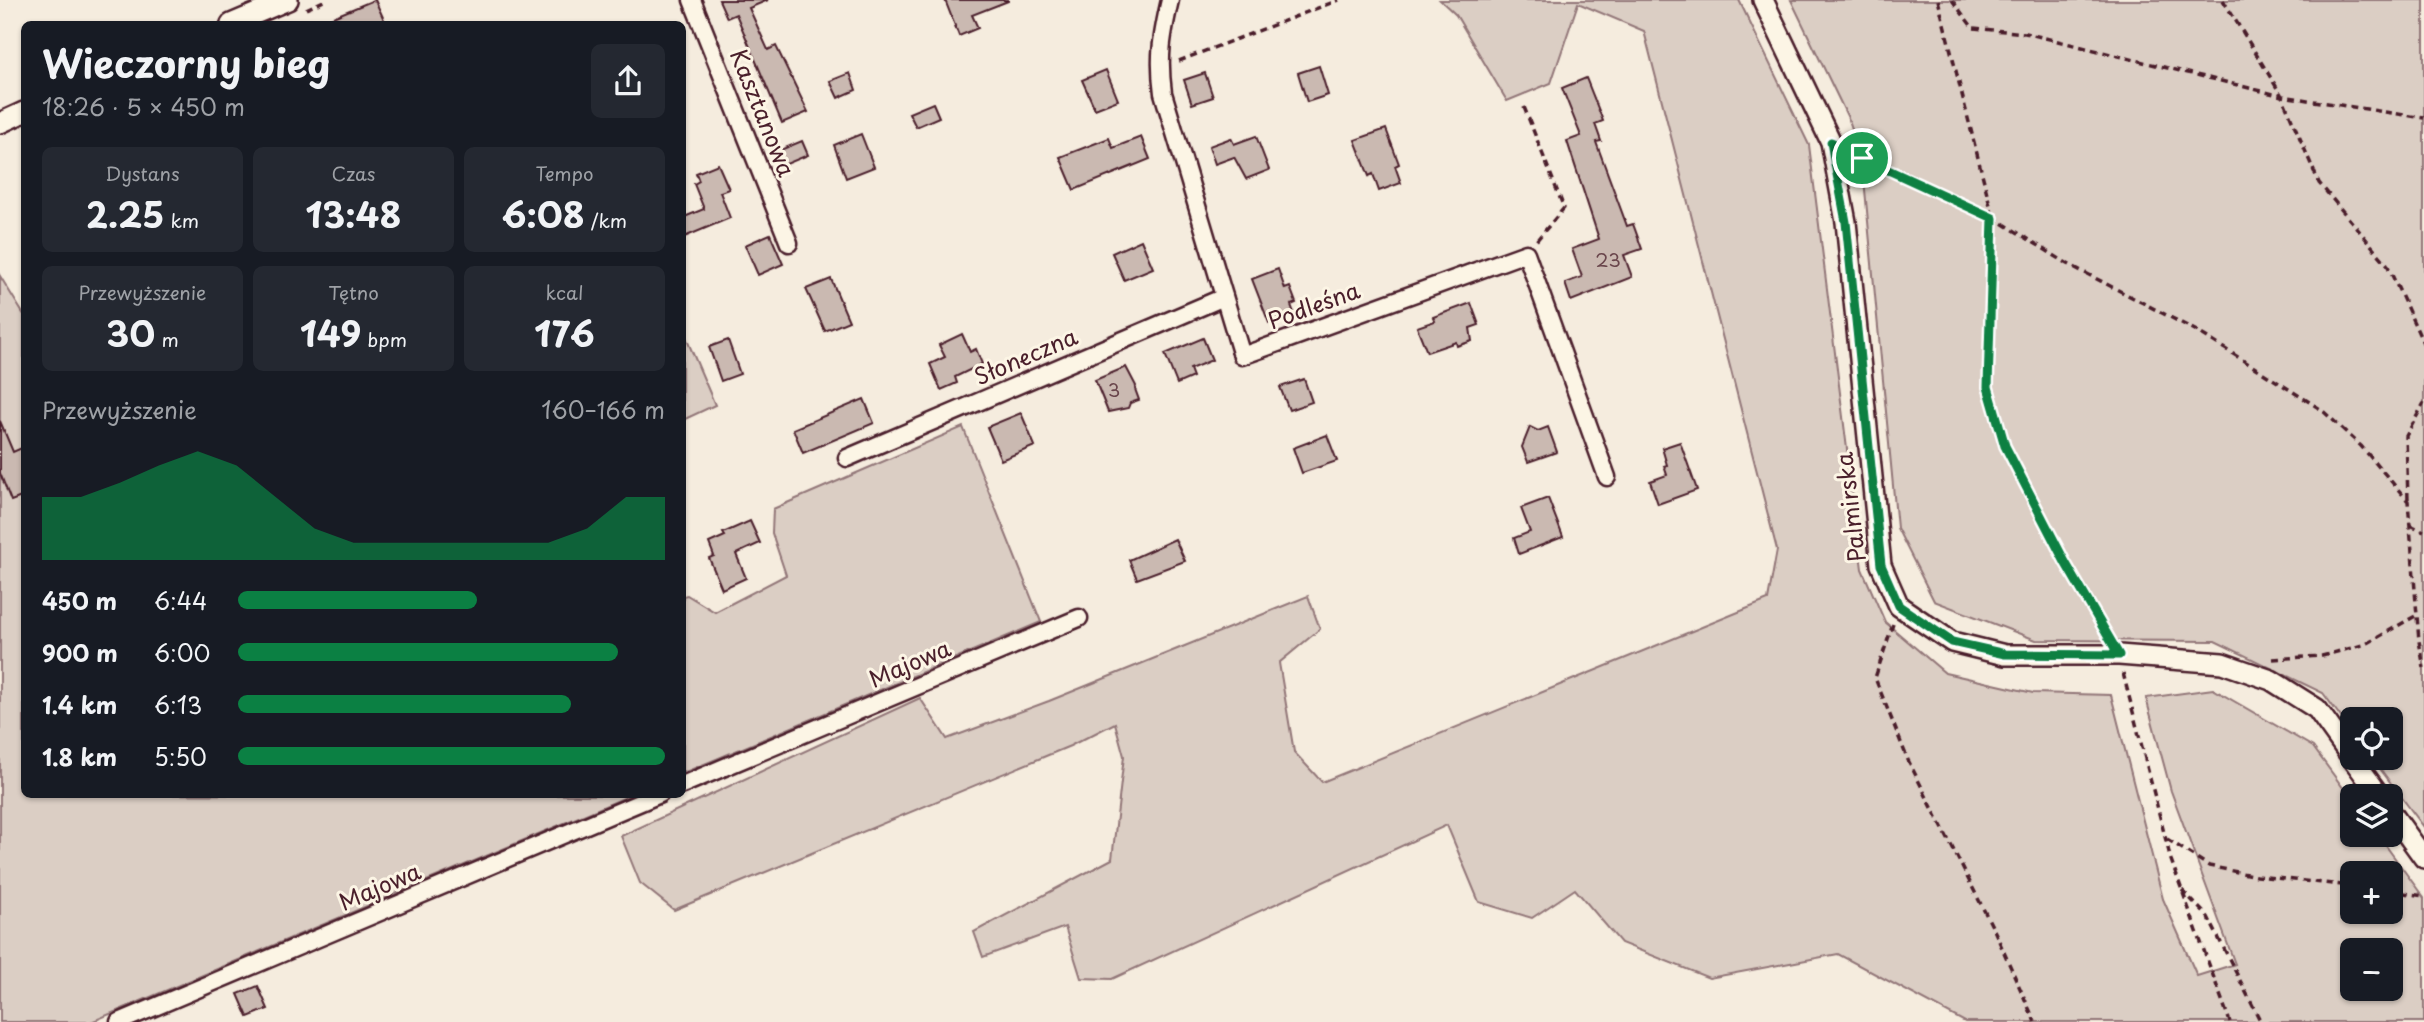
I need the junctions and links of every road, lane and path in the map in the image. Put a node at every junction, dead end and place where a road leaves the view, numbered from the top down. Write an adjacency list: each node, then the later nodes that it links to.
1 (288, 0): 9 (street)
2 (692, 0): 18 (street, Kasztanowa)
3 (1170, 0): 10 (street, Podleśna)
4 (1339, 0): 10 (path)
5 (1763, 0): 16 (street, Palmirska)
6 (1938, 0): 17 (path)
7 (1952, 0): 11 (path)
8 (2223, 0): 11 (path)
9 (238, 21)
10 (1159, 63): 20 (street, Podleśna)
11 (2283, 96): 14 (path); 21 (path)
12 (1524, 107): 19 (path)
13 (21, 113): 15 (street)
14 (2424, 118)
15 (0, 123)
16 (1831, 142): 17 (path); 28 (street, Palmirska)
17 (1993, 218): 25 (path); 31 (path)
18 (789, 243)
19 (1526, 253): 20 (street, Podleśna); 24 (street)
20 (1224, 298): 23 (street, Słoneczna)
21 (2424, 345)
22 (2424, 402): 25 (path)
23 (847, 458)
24 (1607, 477)
25 (2408, 501): 26 (path)
26 (2410, 525): 27 (path); 29 (path)
27 (2424, 531)
28 (1899, 606): 31 (street); 45 (path)
29 (2417, 615): 32 (path); 33 (path)
30 (1079, 618): 35 (street, Majowa)
31 (2119, 655): 34 (street); 38 (path)
32 (2272, 659)
33 (2424, 668)
34 (2340, 741)
35 (686, 783)
36 (651, 798): 44 (street, Majowa)
37 (2403, 829): 39 (street)
38 (2165, 838): 40 (path); 41 (path)
39 (2424, 858)
40 (2340, 885)
41 (2180, 888): 46 (path); 47 (path)
42 (2403, 893): 43 (path)
43 (2424, 896)
44 (119, 1022)
45 (2035, 1022)
46 (2230, 1022)
47 (2261, 1022)

